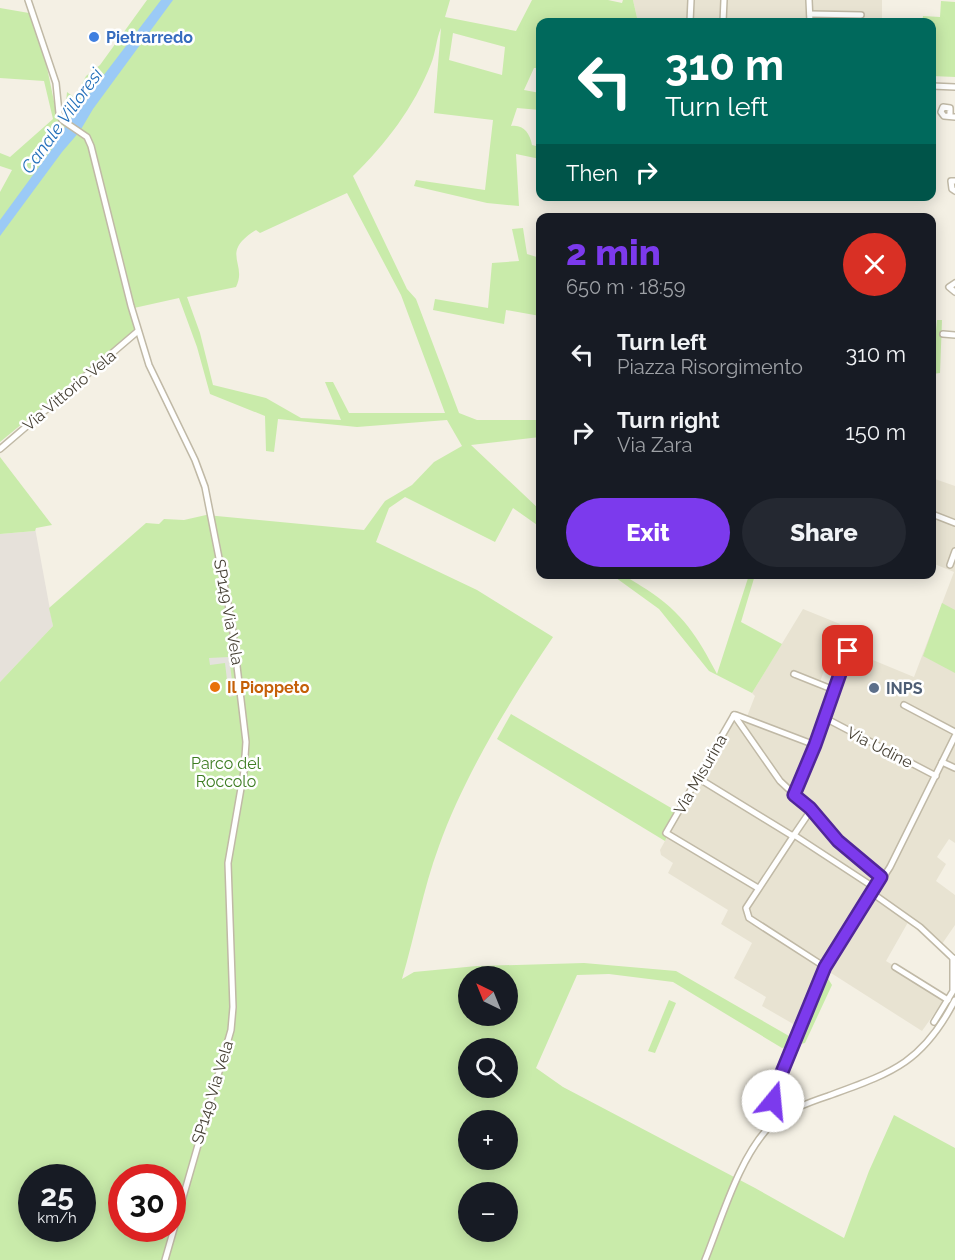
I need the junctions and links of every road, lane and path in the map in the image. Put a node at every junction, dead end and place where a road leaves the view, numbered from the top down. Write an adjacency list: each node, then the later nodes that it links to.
1 (28, 0): 16 (street, SP149 Via Vela)
2 (691, 0): 7 (street)
3 (724, 0): 8 (street)
4 (809, 0): 5 (street)
5 (810, 14): 6 (street); 9 (street)
6 (861, 15)
7 (690, 18)
8 (723, 18)
9 (810, 18)
10 (936, 86): 11 (street)
11 (955, 87)
12 (955, 181): 13 (street)
13 (955, 191)
14 (955, 283): 15 (street)
15 (955, 292)
16 (138, 331): 19 (street, Via Vittorio Vela); 50 (street, SP149 Via Vela)
17 (943, 334): 18 (street)
18 (955, 335)
19 (0, 449)
20 (936, 516): 21 (street)
21 (955, 523)
22 (955, 551): 23 (street)
23 (950, 565)
24 (854, 632): 26 (street)
25 (794, 674): 26 (street)
26 (834, 690): 29 (street)
27 (904, 705): 30 (street)
28 (734, 715): 31 (street); 35 (street, Via Misurina); 36 (street)
29 (825, 718): 31 (street); 34 (street, Via Udine)
30 (955, 734): 32 (street)
31 (815, 745): 36 (street)
32 (942, 762): 33 (street); 34 (street)
33 (955, 768)
34 (936, 776): 39 (street)
35 (698, 778): 38 (street); 40 (street, Via Misurina)
36 (794, 795): 37 (street)
37 (812, 810): 38 (street); 39 (street)
38 (794, 835): 40 (street); 41 (street)
39 (881, 877): 41 (street)
40 (758, 888): 43 (street)
41 (873, 890): 42 (street); 43 (street)
42 (954, 959): 45 (street)
43 (825, 967): 49 (street)
44 (895, 967): 45 (street)
45 (948, 1000): 48 (street)
46 (955, 1000): 47 (street)
47 (953, 1007): 49 (street)
48 (934, 1022)
49 (782, 1116): 51 (street)
50 (165, 1260)
51 (705, 1260)

